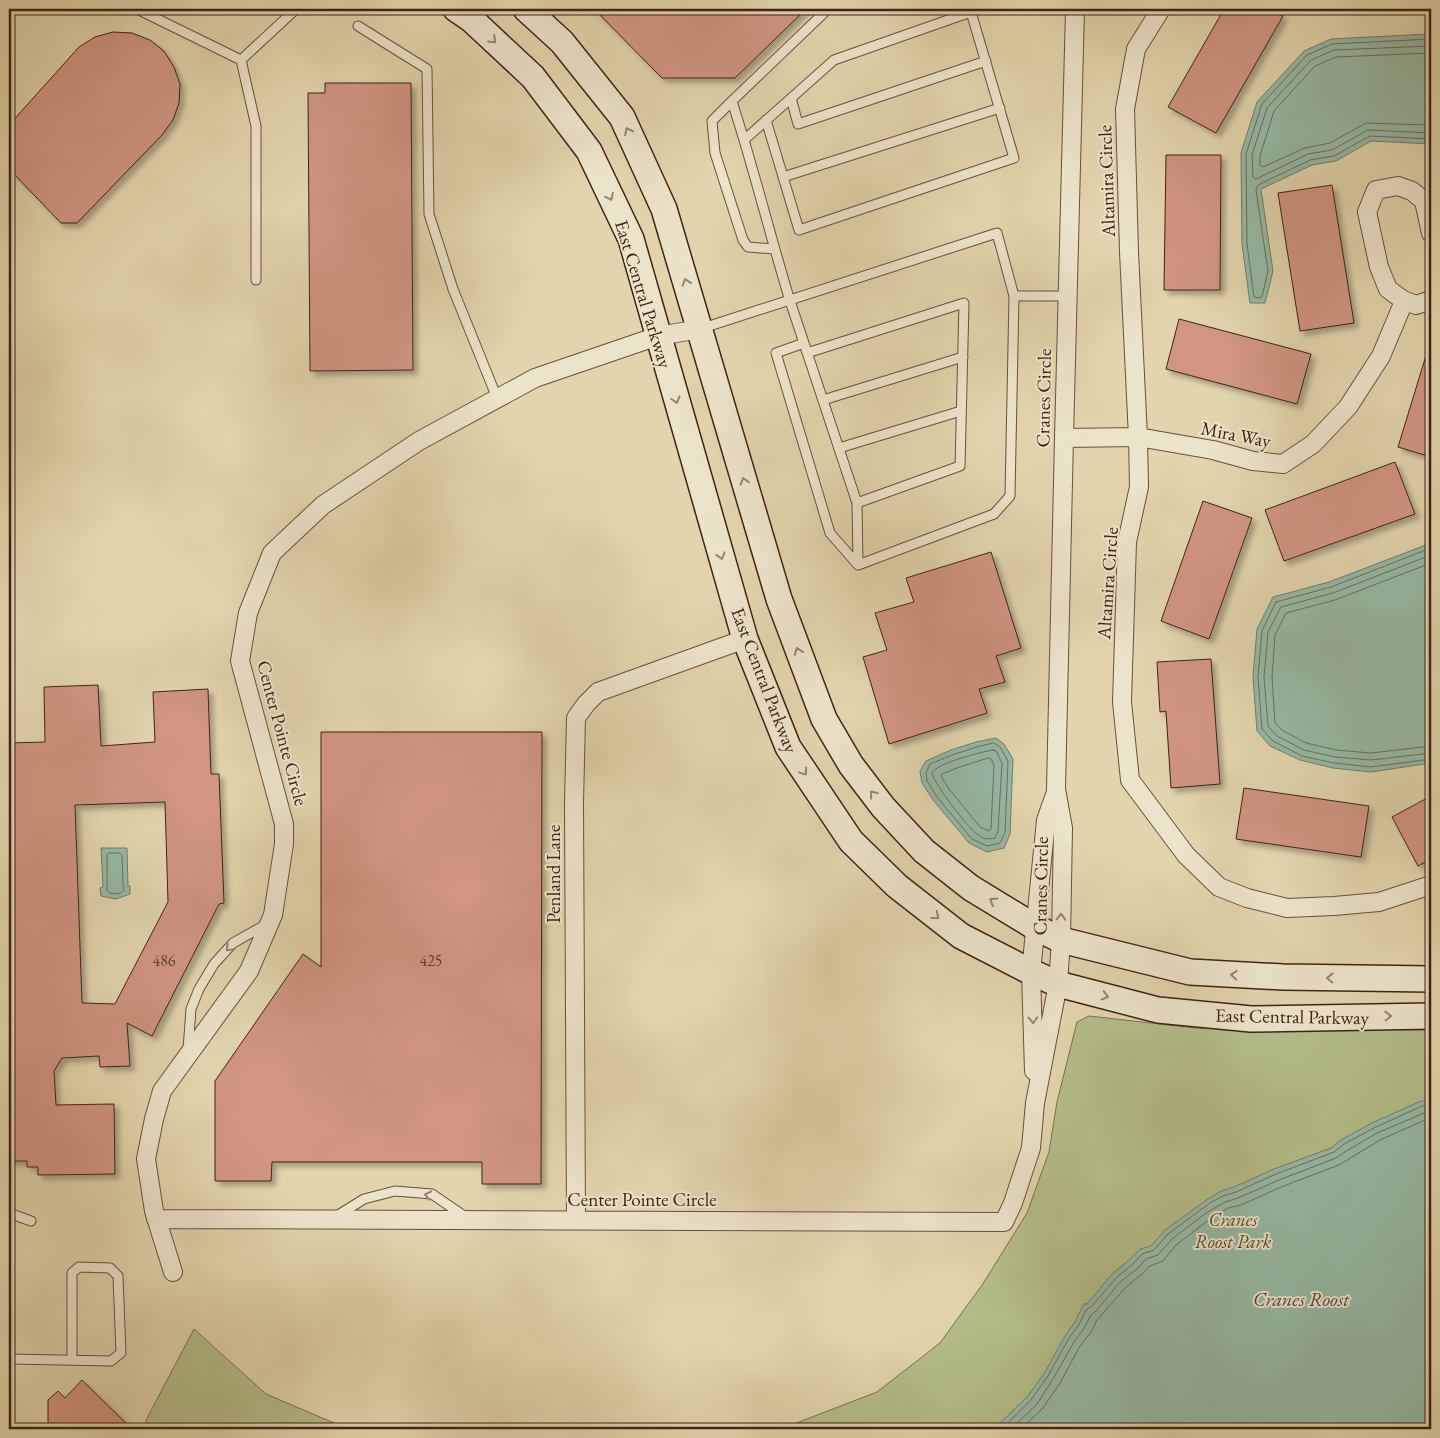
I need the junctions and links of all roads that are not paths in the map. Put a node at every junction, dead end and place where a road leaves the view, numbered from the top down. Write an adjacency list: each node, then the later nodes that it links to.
1 (137, 9): 9 (lane)
2 (296, 9): 9 (lane)
3 (456, 9): 26 (main road, East Central Parkway, one-way to 26)
4 (526, 9): 25 (main road, East Central Parkway, one-way to 4)
5 (829, 9): 12 (lane)
6 (1075, 9): 21 (street, Cranes Circle)
7 (1161, 9): 33 (street, Altamira Circle)
8 (358, 26): 30 (lane)
9 (241, 60): 19 (lane)
10 (986, 61): 11 (lane); 11 (lane); 13 (lane)
11 (791, 98): 14 (lane)
12 (732, 101): 15 (lane); 18 (lane)
13 (1000, 108): 16 (lane); 16 (lane)
14 (766, 120): 15 (lane); 16 (lane)
15 (744, 140): 18 (lane)
16 (783, 177)
17 (1431, 233): 23 (street)
18 (776, 249): 22 (lane)
19 (256, 280)
20 (1014, 296): 21 (lane); 22 (lane); 37 (lane)
21 (1067, 296): 34 (street, Cranes Circle)
22 (790, 300): 25 (lane); 27 (lane)
23 (1402, 300): 24 (street); 33 (street, Mira Way)
24 (1431, 300)
25 (700, 329): 26 (street, Center Pointe Circle); 42 (main road, East Central Parkway, one-way to 25)
26 (658, 336): 30 (street, Center Pointe Circle); 38 (main road, East Central Parkway, one-way to 38)
27 (804, 344): 28 (lane); 37 (lane)
28 (807, 353): 29 (lane); 31 (lane)
29 (963, 357): 31 (lane); 32 (lane)
30 (497, 398): 41 (street, Center Pointe Circle)
31 (823, 400): 35 (lane)
32 (962, 411): 35 (lane); 36 (lane)
33 (1138, 437): 34 (street, Mira Way); 40 (street, Altamira Circle)
34 (1064, 438): 39 (street, Cranes Circle)
35 (839, 448): 36 (lane)
36 (857, 503): 37 (lane)
37 (858, 565)
38 (745, 639): 44 (main road, East Central Parkway, one-way to 44); 54 (street, Penland Lane)
39 (1056, 789): 42 (street, Cranes Circle); 43 (street, Cranes Circle, one-way to 39)
40 (1431, 885)
41 (270, 922): 48 (street, Center Pointe Circle); 48 (lane, one-way to 48)
42 (1035, 927): 43 (main road, East Central Parkway); 44 (street, Cranes Circle)
43 (1061, 940): 45 (main road, East Central Parkway, one-way to 43); 46 (street, Cranes Circle)
44 (1031, 972): 46 (main road, East Central Parkway); 49 (street, Center Pointe Circle, one-way to 49)
45 (1431, 979)
46 (1058, 984): 47 (main road, East Central Parkway, one-way to 47); 49 (street, Center Pointe Circle)
47 (1431, 1016)
48 (187, 1056): 51 (street, Center Pointe Circle)
49 (1036, 1103): 54 (street, Center Pointe Circle)
50 (9, 1213): 55 (lane)
51 (156, 1219): 52 (street, Center Pointe Circle); 56 (street, Center Pointe Circle)
52 (331, 1219): 53 (street, Center Pointe Circle); 53 (lane, one-way to 52)
53 (469, 1220): 54 (street, Center Pointe Circle)
54 (576, 1220)
55 (31, 1221)
56 (173, 1272)
57 (9, 1360): 58 (lane)
58 (72, 1360): 58 (lane)

